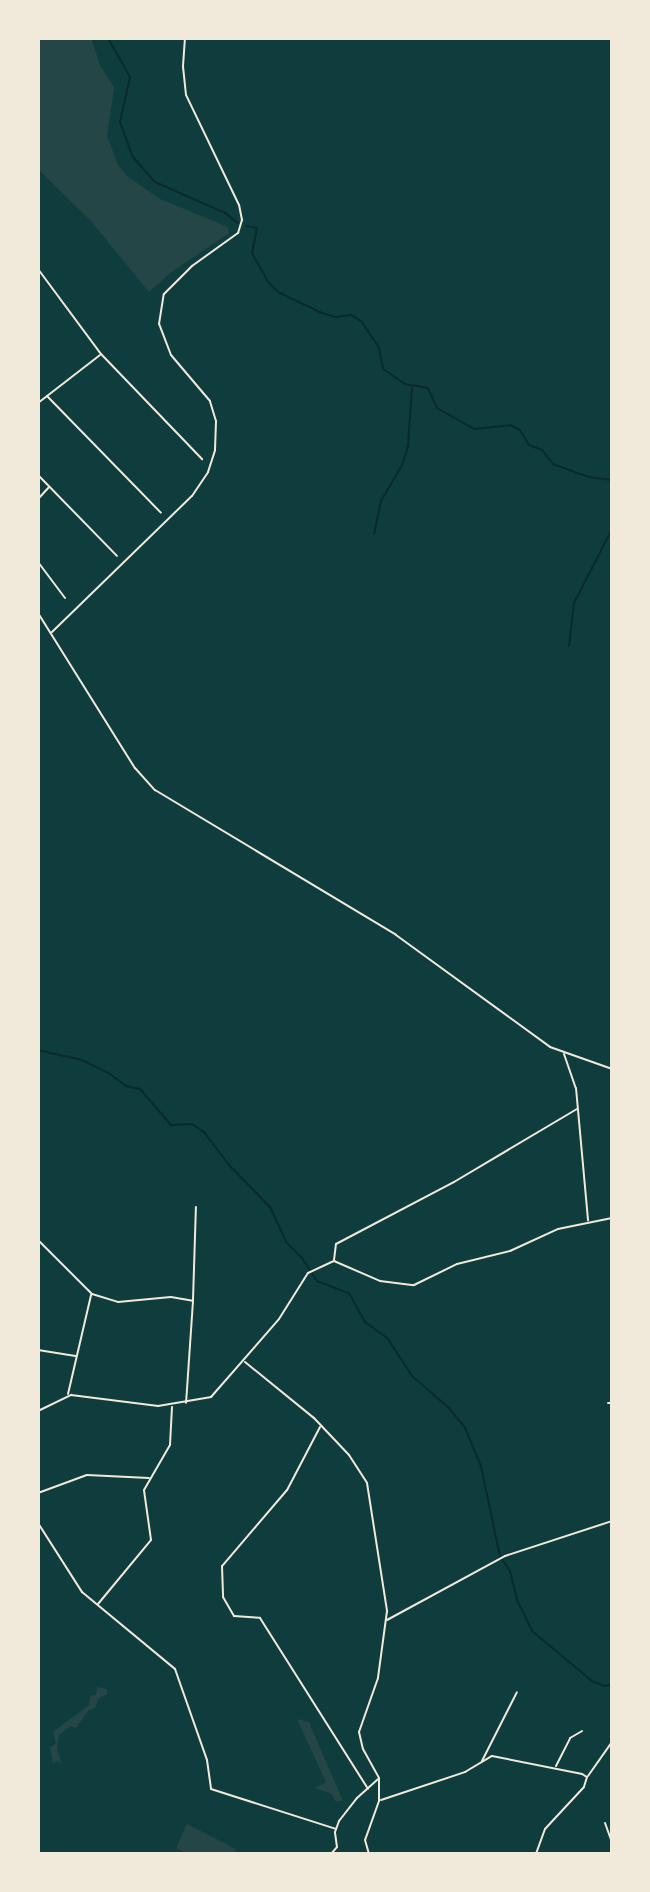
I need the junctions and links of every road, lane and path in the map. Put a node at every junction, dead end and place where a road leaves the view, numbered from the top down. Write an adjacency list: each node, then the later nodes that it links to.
1 (185, 38): 15 (street)
2 (38, 269): 3 (street)
3 (101, 354): 4 (street); 6 (street)
4 (47, 396): 5 (street); 10 (street)
5 (38, 403)
6 (202, 459)
7 (38, 475): 8 (street)
8 (50, 486): 9 (street); 11 (street)
9 (38, 499)
10 (161, 513)
11 (117, 556)
12 (38, 562): 13 (street)
13 (65, 598)
14 (38, 613): 15 (street)
15 (52, 633): 16 (street)
16 (564, 1052): 17 (street); 18 (street)
17 (612, 1069)
18 (577, 1109): 21 (street); 23 (street)
19 (196, 1207): 24 (street)
20 (612, 1218): 21 (street)
21 (588, 1221): 23 (street)
22 (38, 1240): 25 (street)
23 (334, 1261): 30 (street)
24 (194, 1292): 26 (street); 27 (street)
25 (92, 1294): 26 (street); 29 (street)
26 (184, 1297): 27 (street)
27 (193, 1301): 32 (street)
28 (38, 1350): 29 (street)
29 (76, 1356): 31 (street)
30 (244, 1361): 32 (street); 35 (street)
31 (68, 1396): 33 (street); 34 (street)
32 (186, 1404): 33 (street)
33 (172, 1406): 36 (street)
34 (38, 1411)
35 (321, 1425): 41 (street); 49 (street)
36 (149, 1478): 37 (street); 40 (street)
37 (38, 1493)
38 (612, 1521): 41 (street)
39 (38, 1523): 40 (street)
40 (98, 1604): 52 (street)
41 (387, 1620): 48 (street)
42 (517, 1692): 45 (street)
43 (582, 1731): 46 (street)
44 (612, 1742): 47 (street)
45 (482, 1763): 46 (street); 50 (street)
46 (555, 1767): 47 (street)
47 (587, 1777): 56 (street)
48 (379, 1778): 49 (street); 50 (street)
49 (368, 1789): 52 (street)
50 (379, 1801): 55 (street)
51 (605, 1823): 53 (street)
52 (336, 1829): 54 (street)
53 (612, 1842)
54 (331, 1854)
55 (369, 1854)
56 (536, 1854)

